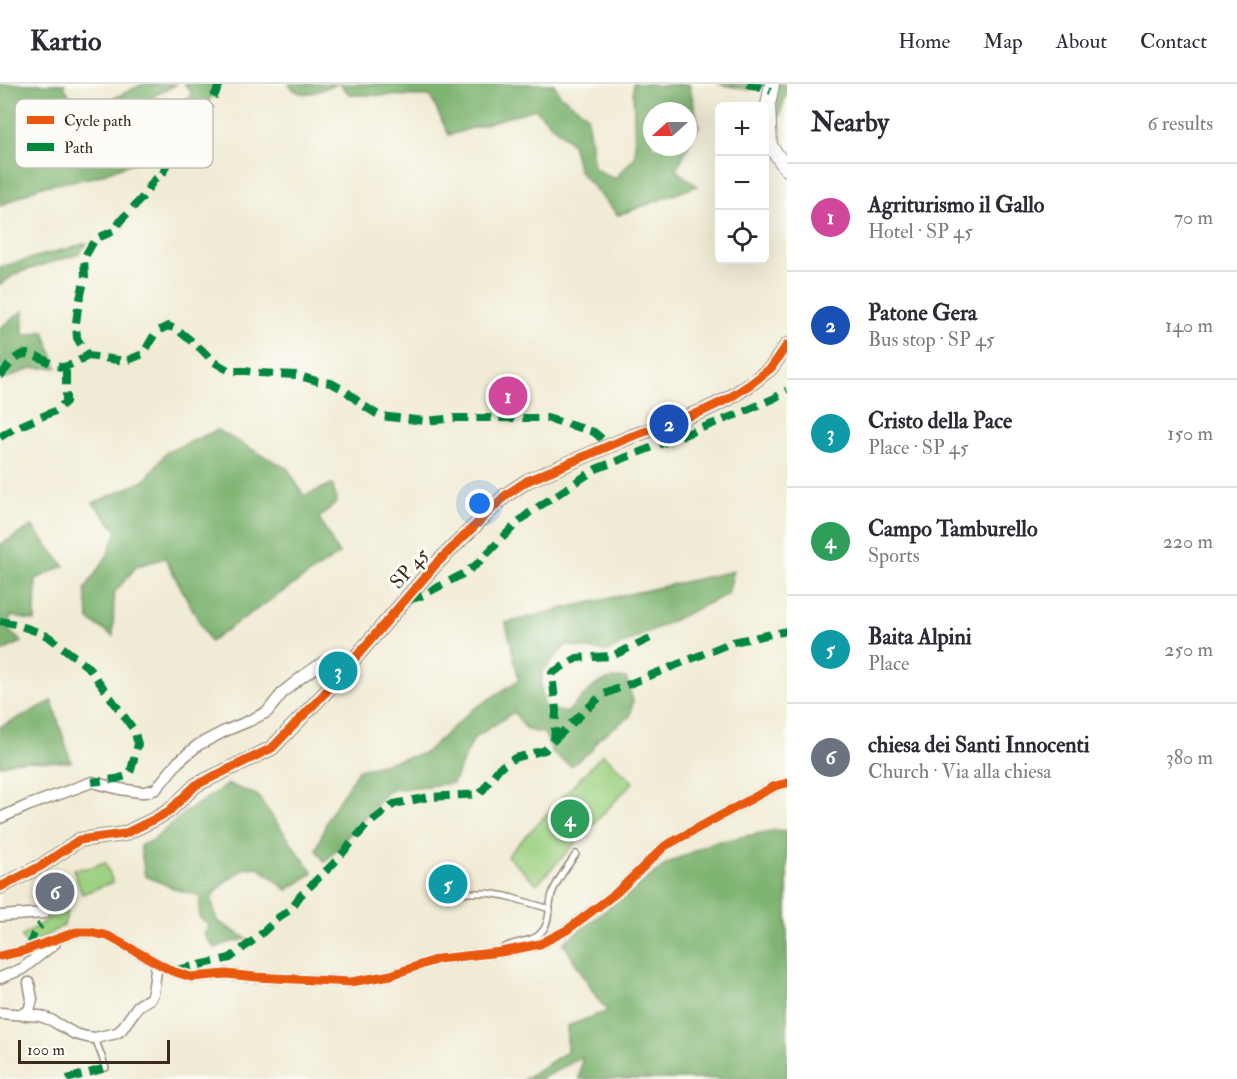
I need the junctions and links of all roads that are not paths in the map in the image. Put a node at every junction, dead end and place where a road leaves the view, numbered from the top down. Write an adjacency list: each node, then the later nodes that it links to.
1 (772, 84): 2 (street)
2 (787, 169)
3 (787, 345): 4 (street, SP 45)
4 (350, 663): 6 (street); 8 (street, SP 45)
5 (787, 783): 14 (street)
6 (0, 818)
7 (576, 854): 10 (lane)
8 (0, 887)
9 (462, 893): 10 (lane)
10 (550, 909): 14 (lane)
11 (44, 913): 12 (street)
12 (0, 916)
13 (64, 936): 15 (street); 16 (street); 17 (street)
14 (499, 952): 16 (street)
15 (0, 956)
16 (157, 963): 21 (street)
17 (0, 978)
18 (29, 983): 20 (street)
19 (0, 1013): 20 (street)
20 (22, 1014): 21 (street)
21 (95, 1038): 22 (lane)
22 (106, 1068)

